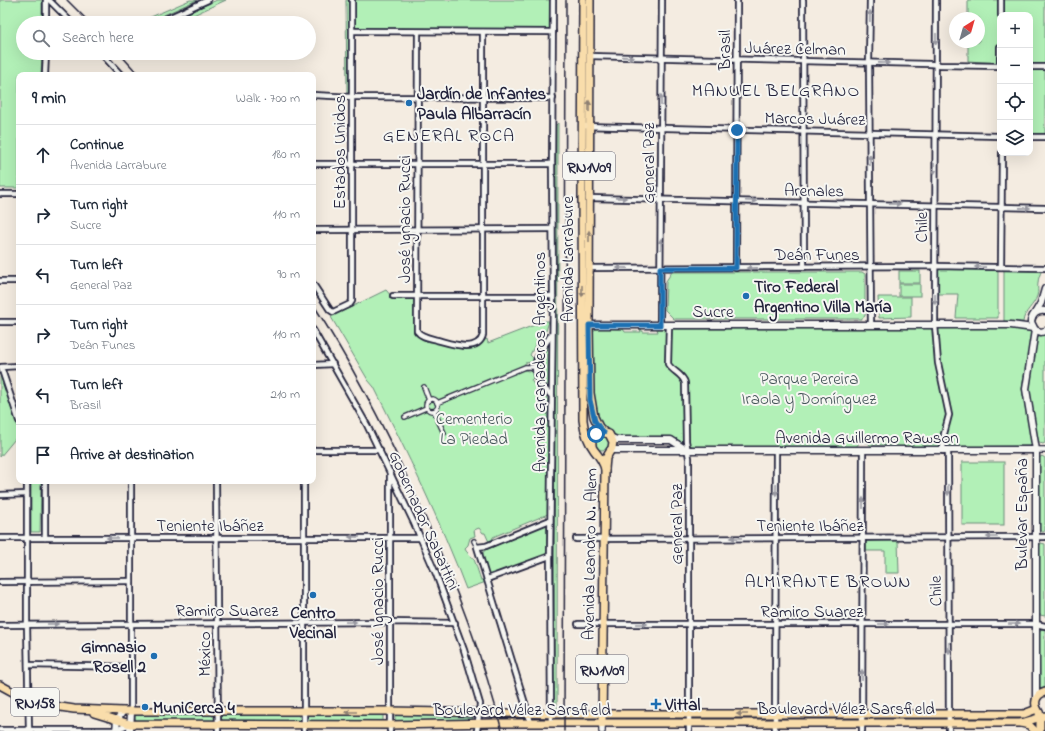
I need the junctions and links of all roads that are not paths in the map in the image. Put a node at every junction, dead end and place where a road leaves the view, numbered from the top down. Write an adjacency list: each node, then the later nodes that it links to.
1 (47, 0): 14 (street); 15 (street)
2 (208, 0): 16 (street)
3 (352, 0): 17 (street, Estados Unidos)
4 (554, 0): 20 (street, Avenida Granaderos Argentinos)
5 (583, 0): 39 (main road, Avenida Larrabure / RN1V09)
6 (590, 0): 21 (main road, Avenida Larrabure / RN1V09)
7 (662, 0): 22 (street, General Paz)
8 (737, 0): 23 (street, Brasil)
9 (803, 0): 26 (street)
10 (870, 0): 27 (street, one-way to 10)
11 (936, 0): 28 (street, Chile, one-way to 28)
12 (1001, 0): 13 (street)
13 (1000, 12)
14 (46, 16)
15 (64, 16)
16 (173, 16)
17 (353, 31): 18 (street); 35 (street, Estados Unidos)
18 (418, 32): 19 (street); 36 (street, José Ignacio Rucci)
19 (483, 32): 20 (street); 37 (street)
20 (553, 32): 38 (street, Avenida Granaderos Argentinos)
21 (589, 56): 22 (street, Juárez Celman, one-way to 22); 39 (main road, Avenida Larrabure / RN1V09, one-way to 21)
22 (662, 57): 23 (street, Juárez Celman); 40 (street, General Paz, one-way to 22)
23 (737, 59): 26 (street, Juárez Celman); 41 (street, Brasil)
24 (46, 60): 32 (street)
25 (107, 60): 33 (street)
26 (803, 61): 27 (street, Juárez Celman); 42 (street)
27 (869, 62): 28 (street, Juárez Celman, one-way to 28); 43 (street)
28 (936, 65): 29 (street, Juárez Celman); 44 (street, Chile)
29 (997, 66)
30 (1033, 67): 31 (street)
31 (1045, 67)
32 (45, 72)
33 (118, 72)
34 (316, 95): 35 (street)
35 (352, 97): 36 (street); 49 (street, Estados Unidos)
36 (417, 97): 37 (street); 50 (street, José Ignacio Rucci)
37 (483, 97): 38 (street); 51 (street)
38 (553, 98): 53 (street, Avenida Granaderos Argentinos)
39 (586, 126): 40 (street, Marcos Juárez); 56 (main road, Avenida Larrabure / RN1V09)
40 (661, 128): 41 (street, Marcos Juárez); 57 (street, General Paz)
41 (737, 130): 42 (street, Marcos Juárez); 58 (street, Brasil)
42 (803, 131): 43 (street, Marcos Juárez); 59 (street)
43 (870, 132): 44 (street, Marcos Juárez); 60 (street, one-way to 43)
44 (935, 134): 45 (street, Marcos Juárez); 61 (street, Chile, one-way to 61)
45 (997, 136)
46 (1033, 137): 47 (street)
47 (1045, 137)
48 (1002, 156): 62 (street)
49 (352, 163): 50 (street); 52 (street); 66 (street, Estados Unidos)
50 (417, 163): 51 (street); 67 (street, José Ignacio Rucci)
51 (484, 163): 53 (street); 68 (street)
52 (316, 164)
53 (552, 164): 64 (street, Avenida Granaderos Argentinos)
54 (0, 194): 55 (street)
55 (16, 194)
56 (585, 198): 57 (street, Arenales, one-way to 57); 73 (main road, Avenida Larrabure / RN1V09, one-way to 56); 90 (main road, Avenida Larrabure / RN1V09, one-way to 90)
57 (661, 199): 58 (street, Arenales); 74 (street, General Paz, one-way to 57)
58 (737, 201): 59 (street, Arenales, one-way to 59); 75 (street, Brasil)
59 (804, 203): 60 (street, Arenales); 70 (street)
60 (870, 204): 61 (street, Arenales, one-way to 61); 71 (street)
61 (934, 205): 62 (street, Arenales); 69 (street, Chile)
62 (1002, 207): 63 (street, Arenales, one-way to 63); 72 (street)
63 (1045, 208)
64 (552, 229): 68 (street); 84 (street, Avenida Granaderos Argentinos)
65 (316, 230): 66 (street)
66 (352, 230): 67 (street); 79 (street, Estados Unidos)
67 (417, 230): 68 (street); 83 (street, José Ignacio Rucci)
68 (483, 230): 81 (street)
69 (935, 266): 71 (street, Deán Funes); 72 (street, Deán Funes, one-way to 69); 95 (street, Chile, one-way to 95)
70 (804, 267): 71 (street, Deán Funes); 75 (street, Deán Funes, one-way to 75)
71 (870, 267): 93 (street)
72 (1001, 267): 76 (street, Deán Funes)
73 (589, 268): 74 (street, Deán Funes, one-way to 73); 90 (main road, Avenida Larrabure / RN1V09)
74 (660, 268): 75 (street, Deán Funes); 91 (street, General Paz)
75 (736, 268)
76 (1045, 268)
77 (16, 280): 78 (street)
78 (0, 281)
79 (316, 289)
80 (1045, 289): 86 (main road)
81 (483, 295): 83 (street); 83 (street, José Ignacio Rucci); 84 (street)
82 (393, 296): 83 (street)
83 (418, 296)
84 (553, 296): 98 (street, Avenida Granaderos Argentinos)
85 (1045, 311): 86 (main road)
86 (1035, 313): 87 (main road)
87 (1031, 319): 94 (main road, Sucre); 96 (main road)
88 (0, 322): 89 (street)
89 (16, 322)
90 (586, 325): 91 (main road, Sucre); 113 (main road, Avenida Larrabure / RN1V09); 116 (main road, Avenida Larrabure / RN1V09)
91 (660, 325): 92 (main road, Sucre)
92 (669, 325): 93 (main road, Sucre); 122 (street, General Paz)
93 (871, 325): 95 (main road, Sucre)
94 (1011, 325): 95 (main road, Sucre); 96 (main road, Sucre)
95 (935, 326): 125 (street, Chile)
96 (1034, 329): 97 (main road, Sucre); 120 (main road, Bulevar España)
97 (1045, 332)
98 (552, 333): 104 (street); 106 (street, Avenida Granaderos Argentinos)
99 (316, 335): 100 (street, Gobernador Sabattini)
100 (333, 364): 101 (street); 118 (street, Gobernador Sabattini)
101 (316, 365)
102 (16, 366): 103 (street)
103 (1, 367): 110 (street)
104 (536, 367): 106 (street); 108 (street)
105 (424, 387): 107 (street)
106 (552, 396): 136 (street, Avenida Granaderos Argentinos)
107 (429, 400): 108 (street); 109 (street)
108 (438, 403): 111 (street)
109 (426, 408): 111 (street); 112 (street)
110 (16, 411)
111 (434, 411): 114 (street)
112 (405, 417)
113 (604, 432): 115 (main road, RN1V09); 116 (main road)
114 (444, 433)
115 (612, 438): 119 (main road, RN1V09); 122 (main road)
116 (592, 445): 126 (main road, RN1V09)
117 (316, 450): 118 (street)
118 (380, 450): 128 (street, Gobernador Sabattini)
119 (610, 450): 122 (main road, Avenida Guillermo Rawson); 126 (main road); 127 (main road, Avenida Leandro N. Alem / RN1V09)
120 (1036, 450): 121 (street, Avenida Guillermo Rawson); 125 (main road, Avenida Guillermo Rawson); 148 (main road, Bulevar España)
121 (1045, 450)
122 (688, 451): 123 (main road, Avenida Guillermo Rawson); 145 (street, General Paz)
123 (776, 451): 124 (main road, Avenida Guillermo Rawson); 146 (street, one-way to 146)
124 (863, 451): 125 (main road, Avenida Guillermo Rawson); 147 (street, one-way to 124)
125 (946, 451): 138 (street, Chile, one-way to 138)
126 (596, 452): 127 (main road, RN1V09)
127 (605, 469): 152 (main road, Avenida Leandro N. Alem / RN1V09)
128 (390, 471): 143 (street, José Ignacio Rucci); 144 (street, Gobernador Sabattini)
129 (27, 484): 134 (street)
130 (45, 484): 140 (street)
131 (131, 484): 141 (street)
132 (216, 484): 142 (street, México)
133 (304, 484): 137 (street)
134 (27, 494): 135 (street); 150 (street)
135 (0, 495)
136 (550, 520): 154 (street); 155 (street, Avenida Granaderos Argentinos)
137 (304, 537): 142 (street, Teniente Ibáñez); 143 (street, Teniente Ibáñez, one-way to 137); 162 (street)
138 (948, 537): 147 (street, Teniente Ibáñez); 148 (street, Teniente Ibáñez, one-way to 138); 170 (street, Chile)
139 (0, 538): 150 (street, Teniente Ibáñez)
140 (45, 538): 141 (street, Teniente Ibáñez, one-way to 140); 150 (street, Teniente Ibáñez)
141 (131, 538): 142 (street, Teniente Ibáñez); 157 (street)
142 (216, 538): 161 (street, México)
143 (390, 538): 144 (street, Teniente Ibáñez); 160 (street, José Ignacio Rucci)
144 (421, 538): 163 (street, Gobernador Sabattini)
145 (689, 538): 146 (street, Teniente Ibáñez, one-way to 145); 152 (street, Teniente Ibáñez); 168 (street, General Paz)
146 (776, 538): 147 (street, Teniente Ibáñez); 169 (street)
147 (863, 538): 164 (street)
148 (1036, 538): 149 (street, Teniente Ibáñez); 171 (main road, Bulevar España)
149 (1045, 538)
150 (27, 539): 159 (street)
151 (576, 539): 152 (street, Teniente Ibáñez)
152 (604, 539): 167 (main road, Avenida Leandro N. Alem / RN1V09)
153 (474, 541): 154 (street)
154 (477, 547): 156 (street)
155 (550, 556): 156 (street); 190 (street, Avenida Granaderos Argentinos)
156 (487, 579): 189 (street)
157 (131, 581): 159 (street); 165 (street)
158 (0, 582): 159 (street)
159 (27, 582): 173 (street)
160 (389, 622): 162 (street, Ramiro Suarez, one-way to 160); 163 (street, Ramiro Suarez); 183 (street, José Ignacio Rucci)
161 (217, 623): 162 (street, Ramiro Suarez); 165 (street, Ramiro Suarez); 186 (street, México)
162 (304, 623): 187 (street)
163 (455, 623): 188 (street, Gobernador Sabattini)
164 (862, 623): 169 (street, Ramiro Suarez); 170 (street, Ramiro Suarez, one-way to 170); 194 (street, one-way to 164)
165 (131, 624): 173 (street, Ramiro Suarez, one-way to 165); 176 (street)
166 (578, 624): 167 (street, Ramiro Suarez)
167 (603, 624): 168 (street, Ramiro Suarez, one-way to 168); 191 (main road, Avenida Leandro N. Alem / RN1V09)
168 (689, 624): 169 (street, Ramiro Suarez); 192 (street, General Paz)
169 (776, 624): 193 (street)
170 (949, 624): 171 (street, Ramiro Suarez, one-way to 171); 195 (street, Chile, one-way to 195)
171 (1036, 624): 174 (street, Ramiro Suarez); 179 (main road, Bulevar España)
172 (0, 625): 173 (street, Ramiro Suarez)
173 (27, 625): 175 (street)
174 (1045, 626)
175 (28, 665): 176 (street); 180 (street)
176 (130, 667): 185 (street)
177 (0, 685): 180 (main road, RN158)
178 (1045, 692): 179 (main road)
179 (1036, 699): 182 (main road)
180 (29, 700): 181 (main road, RN158); 212 (street)
181 (74, 709): 184 (main road, RN158); 197 (main road, RN158)
182 (1037, 710): 195 (main road, Boulevard Vélez Sarsfield / RN158); 196 (main road)
183 (390, 711): 187 (main road, Boulevard Vélez Sarsfield / RN158, one-way to 187); 188 (main road, Boulevard Vélez Sarsfield / RN158); 209 (street, José Ignacio Rucci)
184 (123, 712): 185 (main road, Boulevard Vélez Sarsfield / RN158); 197 (main road)
185 (131, 712): 186 (main road, Boulevard Vélez Sarsfield / RN158); 206 (main road)
186 (218, 712): 187 (main road, Boulevard Vélez Sarsfield / RN158); 207 (street, México)
187 (304, 712): 208 (street)
188 (480, 712): 189 (main road, Boulevard Vélez Sarsfield / RN158); 202 (street, Gobernador Sabattini)
189 (529, 714): 190 (main road, Boulevard Vélez Sarsfield / RN158); 198 (street)
190 (551, 714): 191 (main road, Boulevard Vélez Sarsfield / RN158); 201 (street, Avenida Granaderos Argentinos)
191 (602, 714): 192 (main road, Boulevard Vélez Sarsfield / RN158); 210 (main road, Avenida Leandro N. Alem / RN1V09)
192 (690, 714): 193 (main road, Boulevard Vélez Sarsfield / RN158, one-way to 192); 203 (street, General Paz)
193 (776, 714): 194 (main road, Boulevard Vélez Sarsfield / RN158); 204 (street)
194 (862, 714): 195 (main road, Boulevard Vélez Sarsfield / RN158); 205 (street)
195 (949, 714): 199 (street, Chile)
196 (1043, 716): 200 (main road, Boulevard Vélez Sarsfield / RN158); 216 (main road)
197 (117, 720): 206 (main road, RN158); 213 (main road)
198 (532, 723): 201 (main road, Boulevard Vélez Sarsfield / RN158); 202 (main road, Boulevard Vélez Sarsfield / RN158)
199 (949, 723): 200 (main road, Boulevard Vélez Sarsfield / RN158); 205 (main road, Boulevard Vélez Sarsfield / RN158); 214 (street, Chile)
200 (1021, 723): 215 (main road)
201 (551, 724): 210 (main road, Boulevard Vélez Sarsfield / RN158)
202 (477, 727): 209 (main road, Boulevard Vélez Sarsfield / RN158)
203 (690, 727): 204 (main road, Boulevard Vélez Sarsfield / RN158); 210 (main road, Boulevard Vélez Sarsfield / RN158)
204 (775, 727): 205 (main road, Boulevard Vélez Sarsfield / RN158)
205 (862, 727)
206 (130, 728): 207 (main road, Boulevard Vélez Sarsfield / RN158); 213 (street, Boulevard Vélez Sarsfield)
207 (218, 728): 208 (main road, Boulevard Vélez Sarsfield / RN158)
208 (304, 728): 209 (main road, Boulevard Vélez Sarsfield / RN158)
209 (390, 728)
210 (602, 728)
211 (0, 730): 212 (street, Boulevard Vélez Sarsfield)
212 (30, 730): 213 (street, Boulevard Vélez Sarsfield)
213 (116, 730)
214 (949, 731)
215 (1035, 731)
216 (1040, 731)

